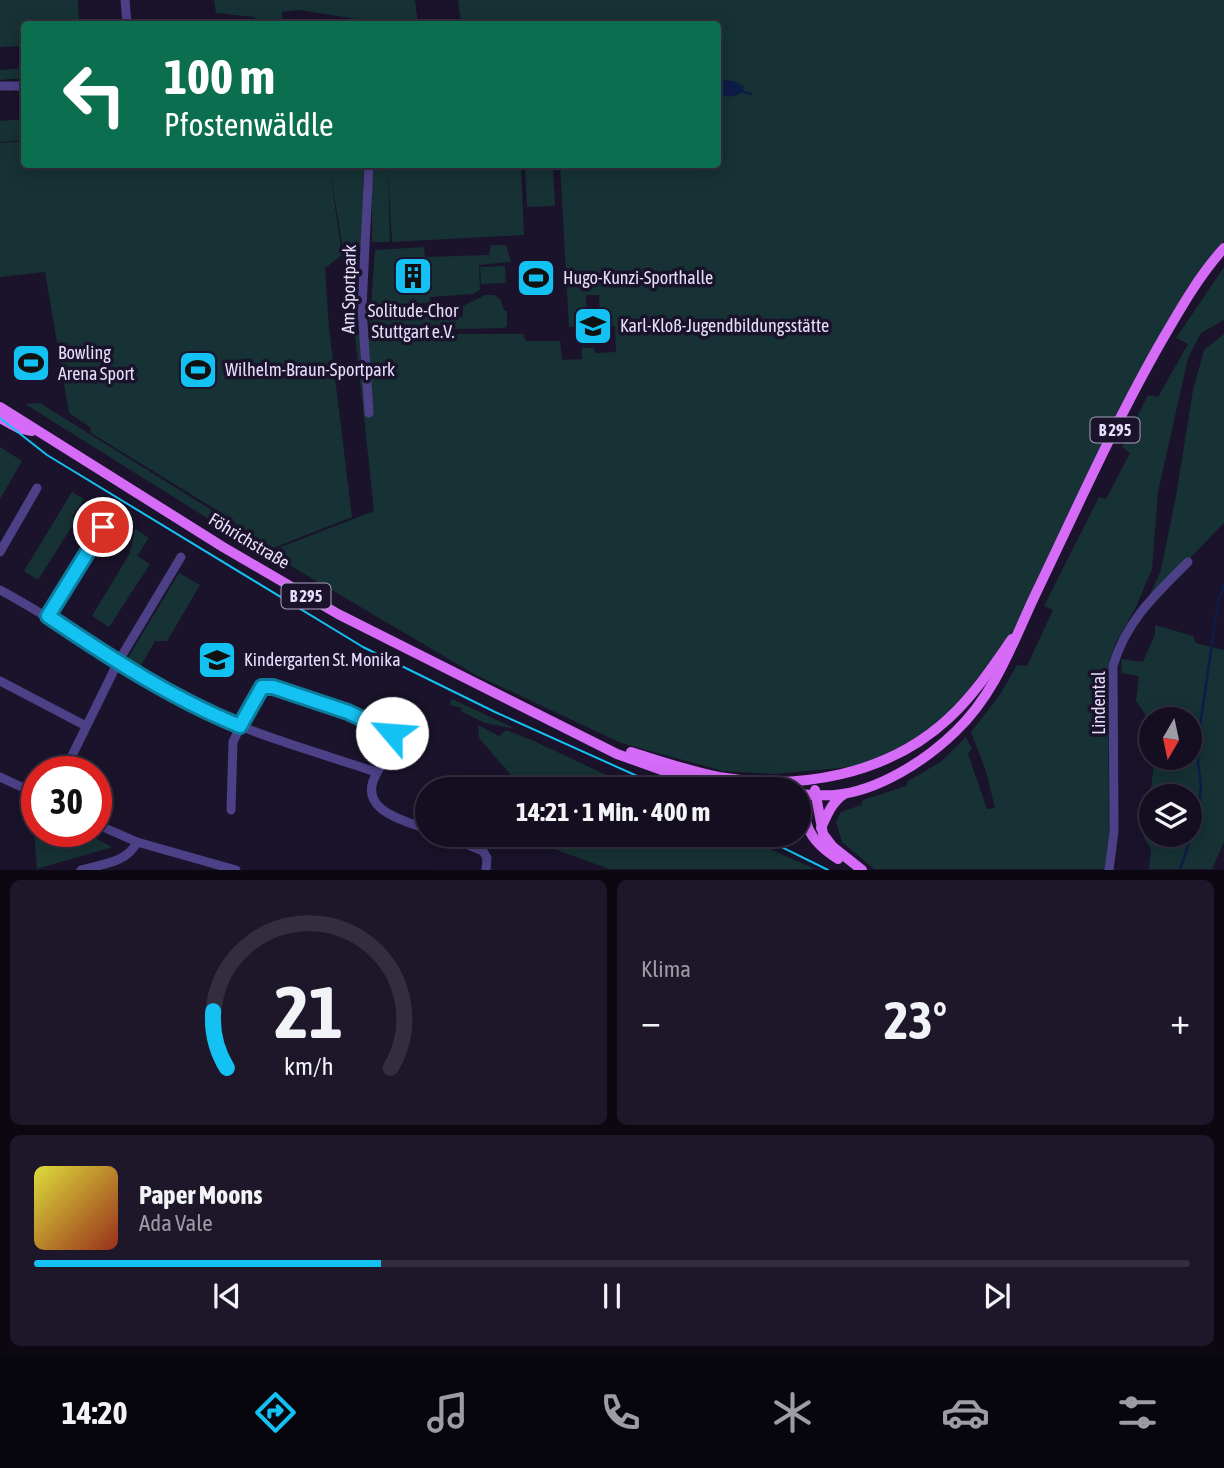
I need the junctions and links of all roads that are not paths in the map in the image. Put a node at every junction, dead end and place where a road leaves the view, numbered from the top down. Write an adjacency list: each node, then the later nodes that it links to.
1 (125, 0): 2 (street)
2 (127, 21)
3 (0, 86): 4 (street)
4 (21, 86)
5 (369, 168): 9 (street, Am Sportpark)
6 (1224, 248): 20 (main road, B 295)
7 (0, 398): 11 (main road)
8 (0, 407): 11 (main road, Föhrichstraße / B 295)
9 (369, 413)
10 (0, 418): 12 (main road)
11 (24, 422): 12 (main road, Föhrichstraße / B 295)
12 (42, 433): 25 (main road, Föhrichstraße / B 295)
13 (37, 488): 15 (street)
14 (103, 527): 19 (street)
15 (0, 552)
16 (181, 557): 21 (street)
17 (1188, 562): 51 (street, Lindental)
18 (0, 590): 19 (street)
19 (48, 616): 21 (street)
20 (1023, 622): 28 (main road, B 295); 35 (main road, B 295)
21 (118, 662): 23 (street); 24 (street)
22 (0, 681): 23 (street)
23 (86, 726): 26 (street)
24 (240, 726): 27 (street); 27 (street); 39 (street)
25 (585, 737): 30 (main road, B 295); 31 (main road, B 295)
26 (72, 756)
27 (376, 772): 40 (street)
28 (830, 776): 32 (main road, B 295); 37 (main road)
29 (0, 777): 33 (street)
30 (680, 777)
31 (724, 777)
32 (811, 778)
33 (21, 787)
34 (811, 788): 37 (main road)
35 (845, 793): 37 (main road, B 295); 41 (main road)
36 (811, 794): 37 (main road, B 295)
37 (815, 794): 38 (main road); 41 (main road)
38 (811, 802)
39 (231, 810)
40 (415, 825)
41 (821, 828): 50 (main road)
42 (811, 830): 49 (main road)
43 (112, 831): 44 (street)
44 (137, 842): 46 (street); 47 (street)
45 (473, 847): 48 (street)
46 (81, 870)
47 (236, 870)
48 (486, 870)
49 (853, 870)
50 (862, 870)
51 (1109, 870)

